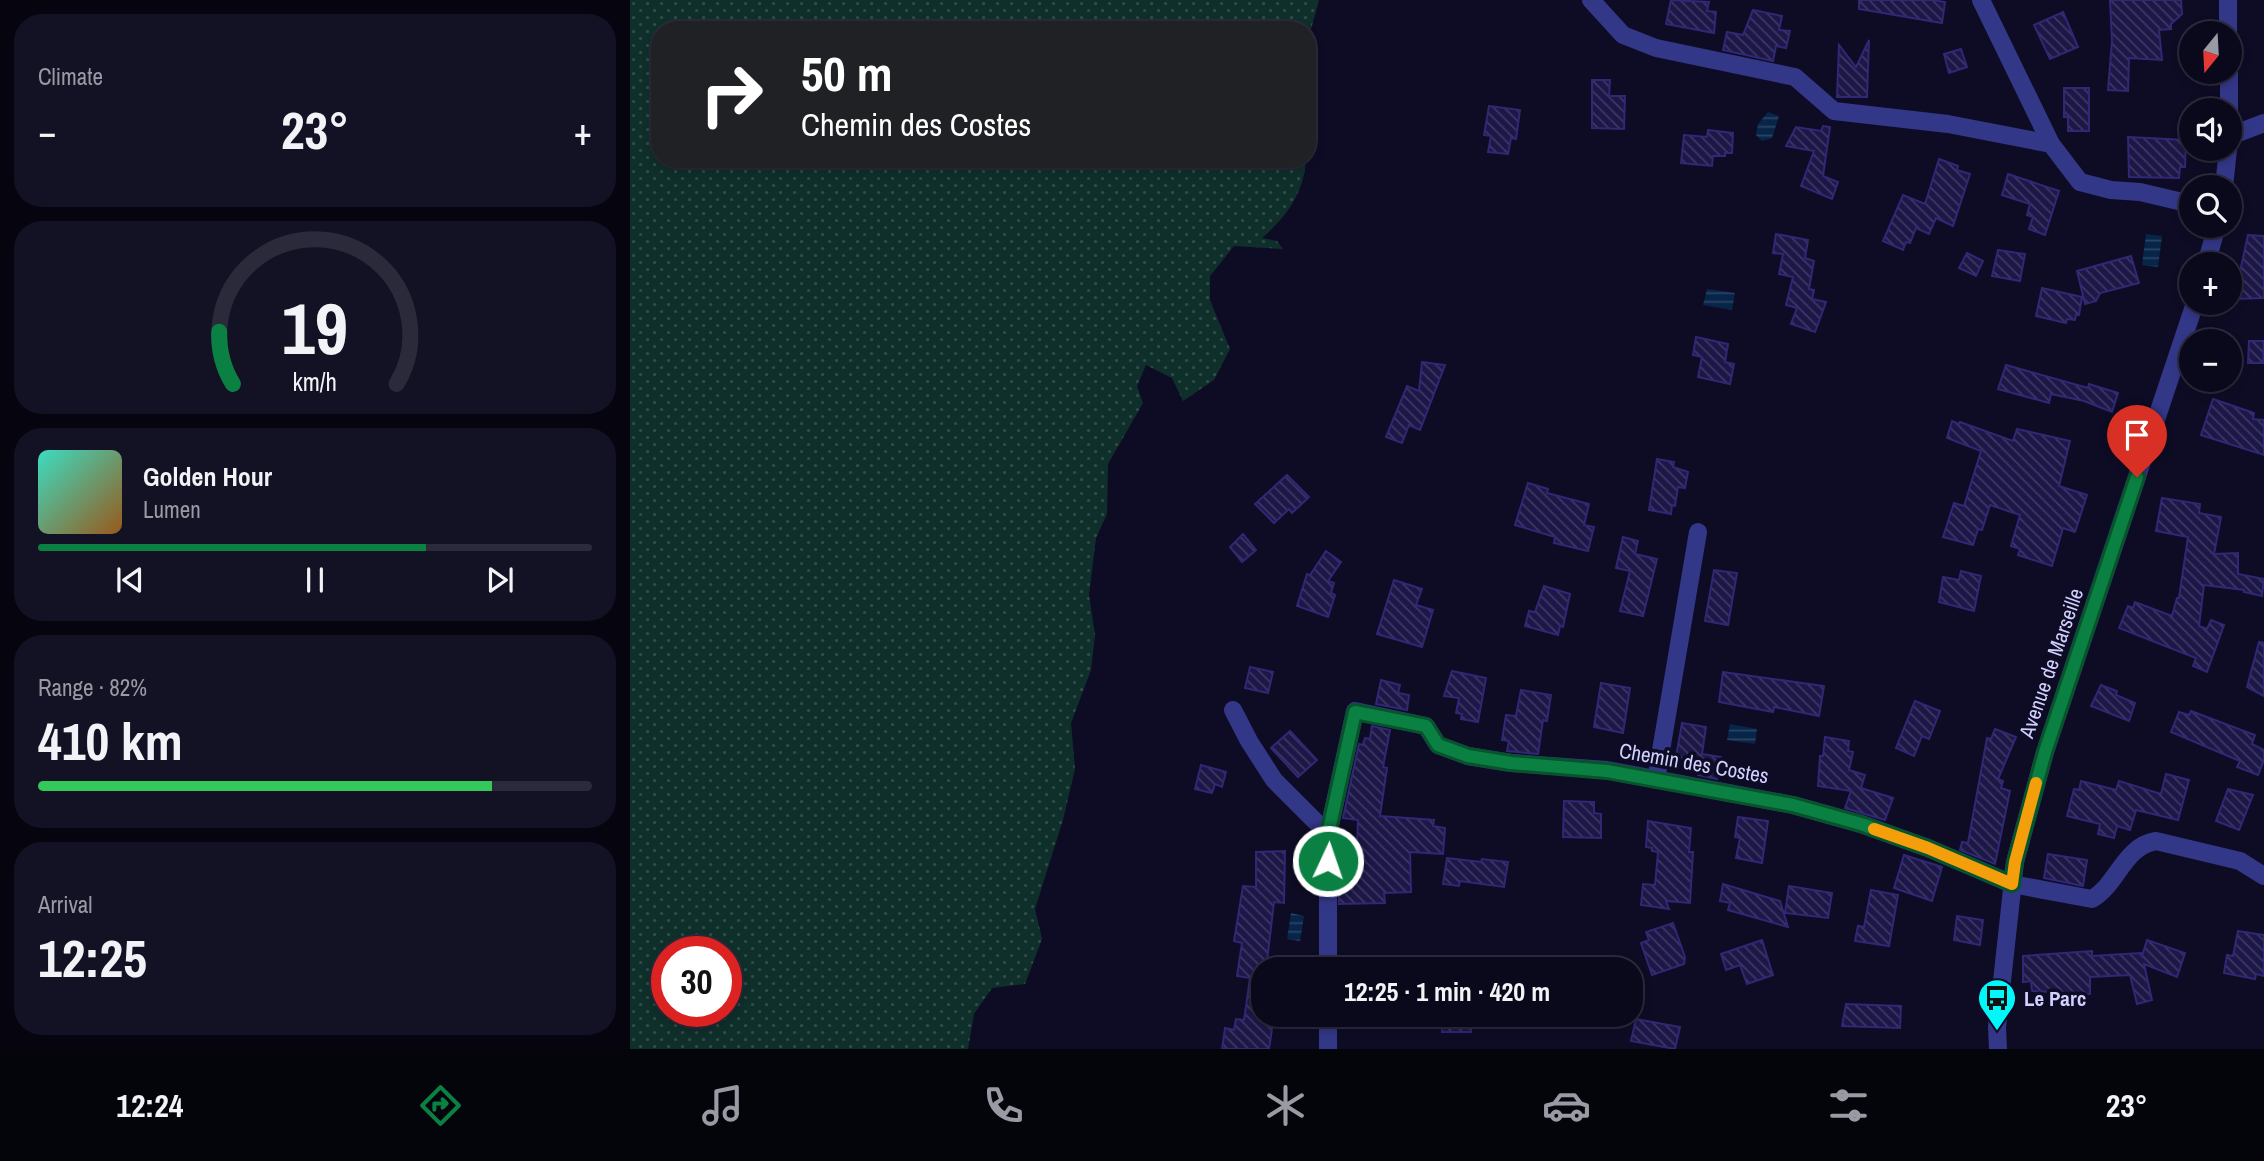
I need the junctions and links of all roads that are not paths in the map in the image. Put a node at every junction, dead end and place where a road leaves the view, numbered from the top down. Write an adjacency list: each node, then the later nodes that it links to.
1 (1591, 0): 7 (street)
2 (1981, 0): 7 (street)
3 (2228, 0): 4 (street)
4 (2228, 21)
5 (2264, 123): 6 (street)
6 (2242, 132)
7 (2052, 144): 8 (street)
8 (2179, 201)
9 (2190, 315): 15 (street, Avenue de Marseille)
10 (1698, 533): 12 (street)
11 (1233, 710): 13 (street)
12 (1656, 780): 13 (street, Chemin des Costes); 15 (street, Chemin des Costes)
13 (1328, 834): 16 (street)
14 (2264, 876): 15 (street, Chemin des Costes)
15 (2012, 884): 19 (street, Avenue de Marseille)
16 (1328, 957)
17 (1328, 1027): 18 (street)
18 (1328, 1049)
19 (1997, 1049)

